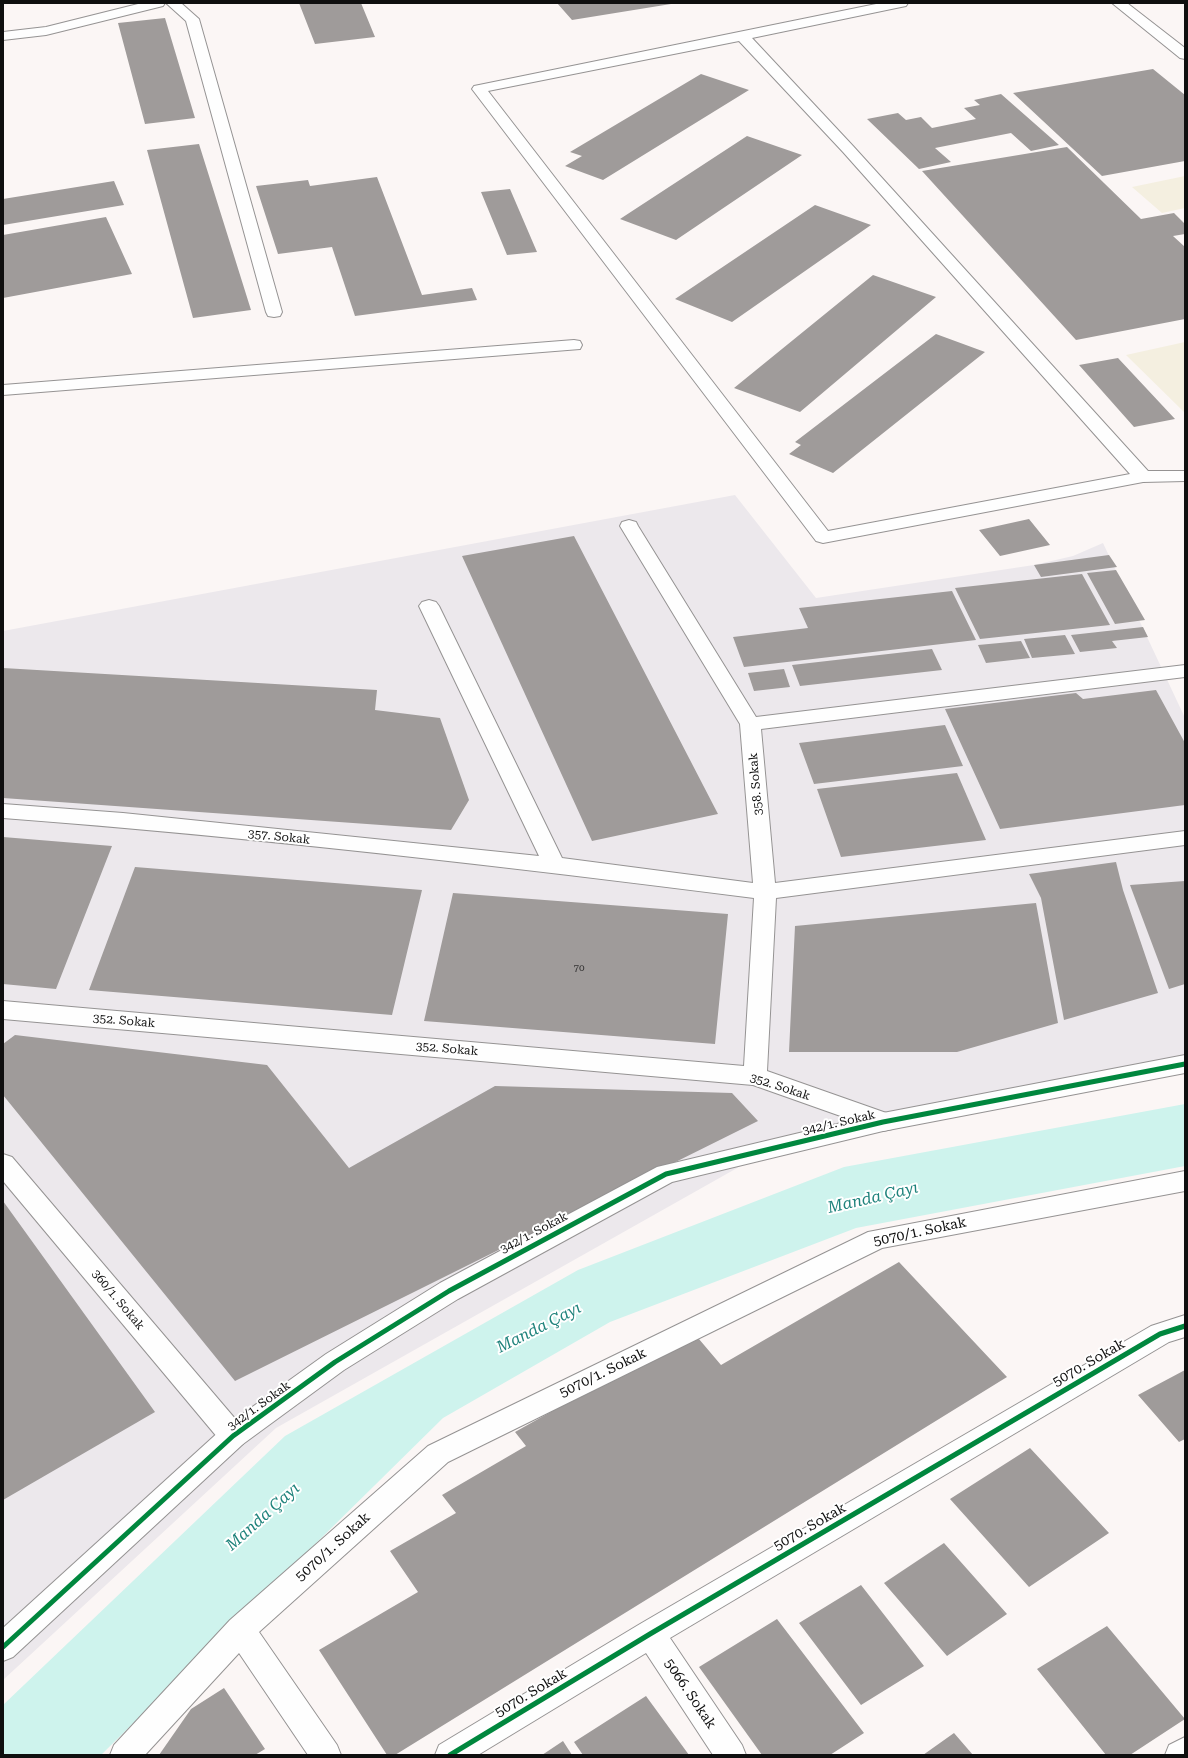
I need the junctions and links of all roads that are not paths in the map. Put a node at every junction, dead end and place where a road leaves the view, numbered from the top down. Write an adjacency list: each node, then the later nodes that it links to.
1 (158, 3): 5 (street)
2 (173, 3): 8 (street)
3 (901, 3): 6 (street)
4 (1120, 3): 7 (street)
5 (3, 36)
6 (742, 36): 12 (street); 12 (street)
7 (1185, 55)
8 (274, 312)
9 (574, 345): 10 (street)
10 (3, 390)
11 (1185, 476): 12 (street)
12 (1143, 477)
13 (629, 526): 16 (street, 358. Sokak)
14 (429, 606): 19 (street)
15 (1185, 671): 16 (street)
16 (750, 724): 20 (street, 358. Sokak)
17 (3, 811): 19 (street, 357. Sokak)
18 (1185, 838): 20 (street, 357. Sokak)
19 (554, 865): 20 (street, 357. Sokak)
20 (765, 892): 23 (street, 358. Sokak)
21 (3, 1010): 23 (street, 352. Sokak)
22 (1185, 1064): 24 (street, 342/1. Sokak)
23 (755, 1076): 24 (street, 352. Sokak)
24 (883, 1122): 28 (street, 342/1. Sokak)
25 (3, 1164): 28 (street, 360/1. Sokak)
26 (1185, 1181): 29 (street, 5070/1. Sokak)
27 (1185, 1326): 30 (street, 5070. Sokak)
28 (233, 1436): 31 (street, 342/1. Sokak)
29 (240, 1630): 33 (street, 5070/1. Sokak); 34 (street)
30 (650, 1634): 35 (street, 5070. Sokak); 36 (street, 5066. Sokak)
31 (3, 1647)
32 (1185, 1752): 37 (street)
33 (125, 1755)
34 (326, 1755)
35 (450, 1755)
36 (731, 1755)
37 (1180, 1755)

